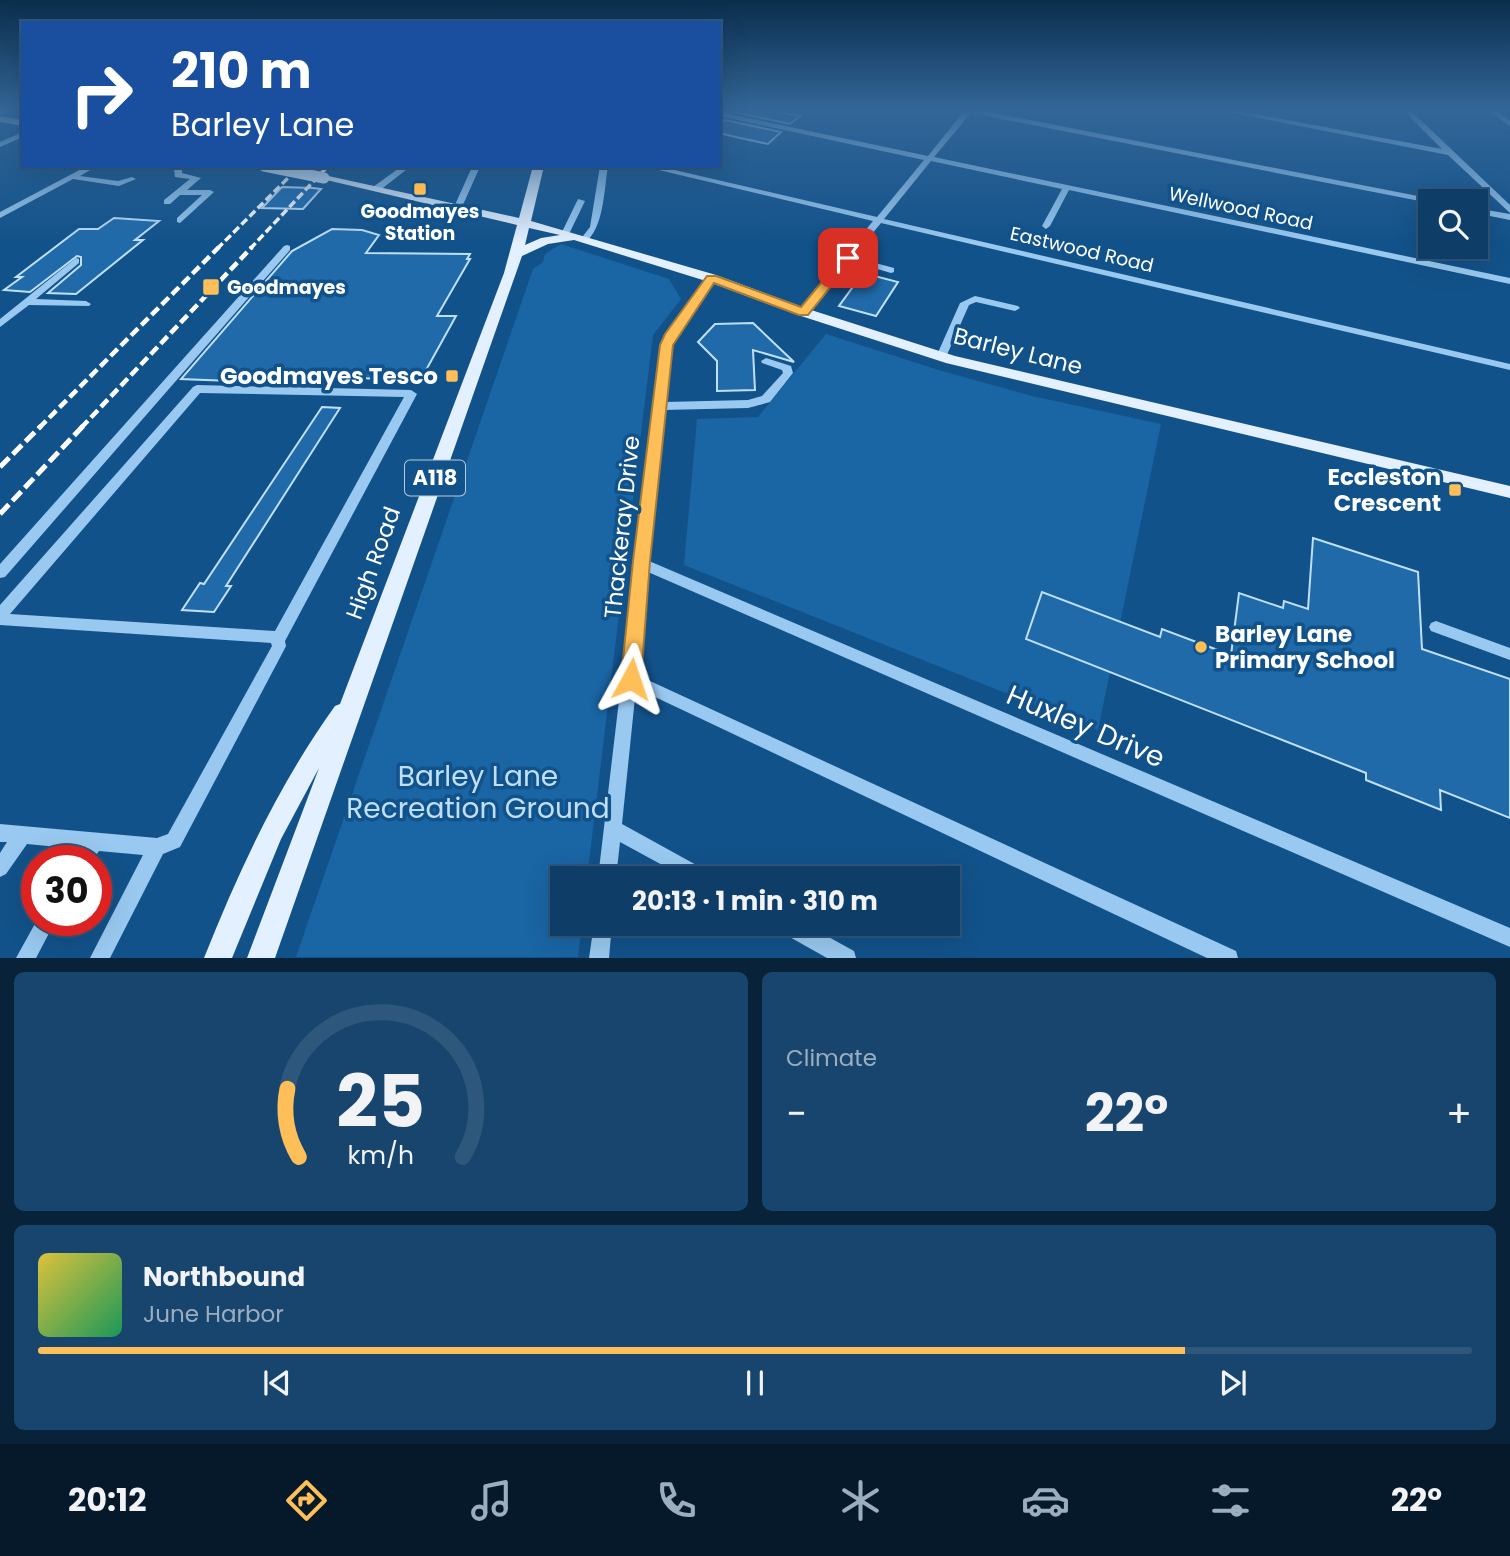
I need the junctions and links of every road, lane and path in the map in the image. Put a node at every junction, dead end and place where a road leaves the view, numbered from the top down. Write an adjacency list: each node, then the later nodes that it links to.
1 (914, 154): 5 (street, Wellwood Road)
2 (933, 154): 5 (street)
3 (1189, 154): 19 (street)
4 (1453, 154): 23 (street)
5 (930, 157): 16 (street, Wellwood Road); 27 (street)
6 (89, 168): 14 (street)
7 (180, 168): 18 (street)
8 (274, 168): 17 (main road, Barley Lane, bridge)
9 (404, 168): 17 (street)
10 (538, 168): 29 (main road, High Road / A118)
11 (604, 168): 31 (street)
12 (655, 168): 27 (street, Eastwood Road)
13 (475, 169): 22 (street)
14 (73, 177): 15 (street); 25 (street)
15 (132, 179)
16 (1067, 187): 30 (street); 38 (street, Wellwood Road)
17 (376, 189): 22 (main road, Barley Lane)
18 (179, 193): 21 (street); 28 (street)
19 (1418, 199)
20 (581, 201): 31 (street)
21 (167, 202)
22 (458, 207): 29 (main road, Barley Lane)
23 (1510, 209)
24 (1488, 213): 26 (street)
25 (0, 215)
26 (1510, 217)
27 (879, 219): 34 (street); 46 (street, Eastwood Road)
28 (180, 220)
29 (524, 222): 31 (main road, Barley Lane); 33 (main road, High Road / A118)
30 (1046, 226)
31 (575, 237): 33 (main road); 37 (main road, Barley Lane)
32 (287, 248): 50 (street)
33 (516, 254): 56 (main road, High Road / A118)
34 (848, 258): 36 (street); 42 (street)
35 (76, 261): 39 (street)
36 (891, 270)
37 (711, 278): 42 (main road, Barley Lane); 47 (street, Thackeray Drive)
38 (1510, 281)
39 (26, 302): 40 (street); 43 (street)
40 (86, 304)
41 (1015, 308): 44 (street)
42 (803, 312): 44 (main road, Barley Lane)
43 (0, 324)
44 (940, 357): 48 (main road, Barley Lane)
45 (766, 361): 47 (street)
46 (1510, 367)
47 (660, 406): 49 (street, Thackeray Drive)
48 (1510, 492)
49 (641, 563): 55 (street, Thackeray Drive); 68 (street, Huxley Drive)
50 (0, 573)
51 (0, 617): 53 (street); 53 (street)
52 (1436, 627): 54 (street)
53 (277, 641): 60 (street)
54 (1510, 654)
55 (631, 679): 57 (street, Thackeray Drive); 75 (street)
56 (352, 702): 71 (main road, High Road / A118); 72 (main road, High Road / A118)
57 (613, 829): 62 (street, Thackeray Drive); 63 (street)
58 (7, 835): 59 (street); 64 (street)
59 (94, 842): 60 (street); 61 (street)
60 (165, 844): 70 (street)
61 (92, 845)
62 (608, 866)
63 (681, 866)
64 (0, 868)
65 (37, 936): 69 (street)
66 (602, 936): 73 (street)
67 (808, 936): 74 (street)
68 (1510, 939)
69 (25, 957)
70 (99, 957)
71 (218, 957)
72 (261, 957)
73 (599, 957)
74 (847, 957)
75 (1229, 957)

